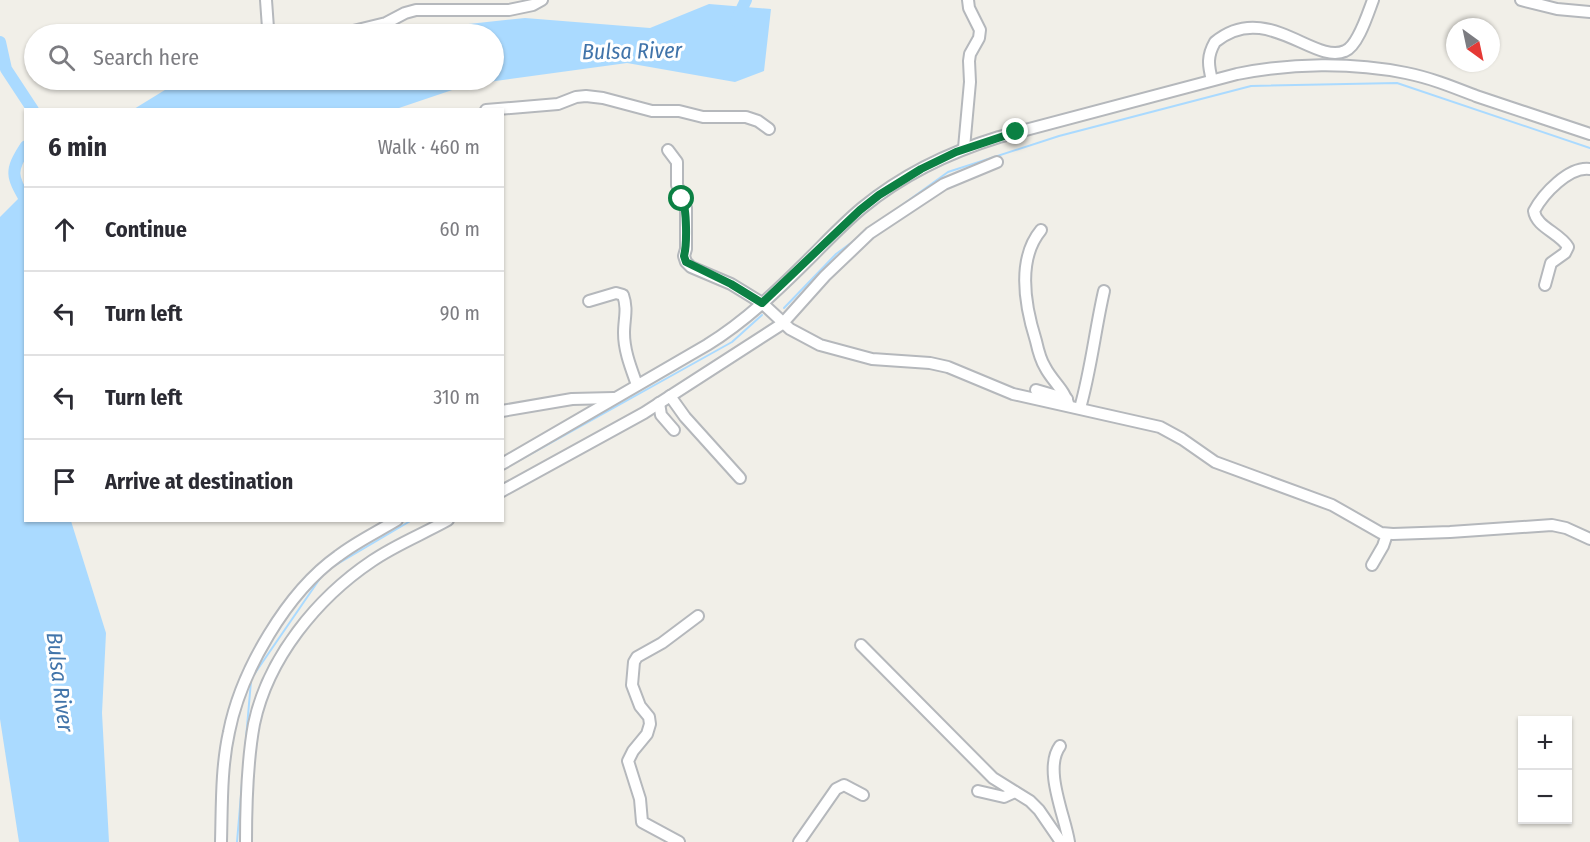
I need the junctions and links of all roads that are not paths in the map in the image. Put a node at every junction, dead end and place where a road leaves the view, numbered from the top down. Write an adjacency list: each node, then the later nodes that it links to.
1 (266, 0): 8 (street)
2 (543, 0): 9 (street)
3 (968, 0): 15 (street)
4 (1373, 0): 10 (street)
5 (1521, 0): 6 (street)
6 (1590, 12)
7 (1237, 18): 11 (street)
8 (268, 24)
9 (382, 24)
10 (1305, 33)
11 (1212, 80): 14 (street); 15 (street)
12 (504, 108): 13 (street)
13 (769, 129)
14 (1590, 134)
15 (964, 148): 23 (street)
16 (668, 150): 23 (street)
17 (997, 162): 24 (street)
18 (1590, 169): 20 (street)
19 (1041, 230): 30 (street)
20 (1545, 285)
21 (1104, 291): 31 (street)
22 (590, 301): 25 (street)
23 (762, 303): 24 (street); 25 (street)
24 (782, 324): 27 (street); 30 (street)
25 (637, 385): 28 (street)
26 (1036, 390): 30 (street)
27 (670, 396): 29 (street); 35 (street)
28 (614, 398): 32 (street); 34 (street)
29 (659, 403): 33 (street); 36 (street)
30 (1068, 403): 31 (street)
31 (1080, 408): 39 (street)
32 (504, 411)
33 (674, 430)
34 (504, 463)
35 (740, 478)
36 (504, 490)
37 (393, 522): 48 (street)
38 (444, 522): 49 (street)
39 (1387, 534): 40 (street); 41 (street)
40 (1590, 540)
41 (1372, 565)
42 (698, 616): 50 (street)
43 (861, 645): 46 (street)
44 (1060, 746): 53 (street)
45 (978, 791): 46 (street)
46 (1015, 792): 52 (street)
47 (862, 795): 51 (street)
48 (221, 842)
49 (246, 842)
50 (679, 842)
51 (799, 842)
52 (1061, 842)
53 (1069, 842)

